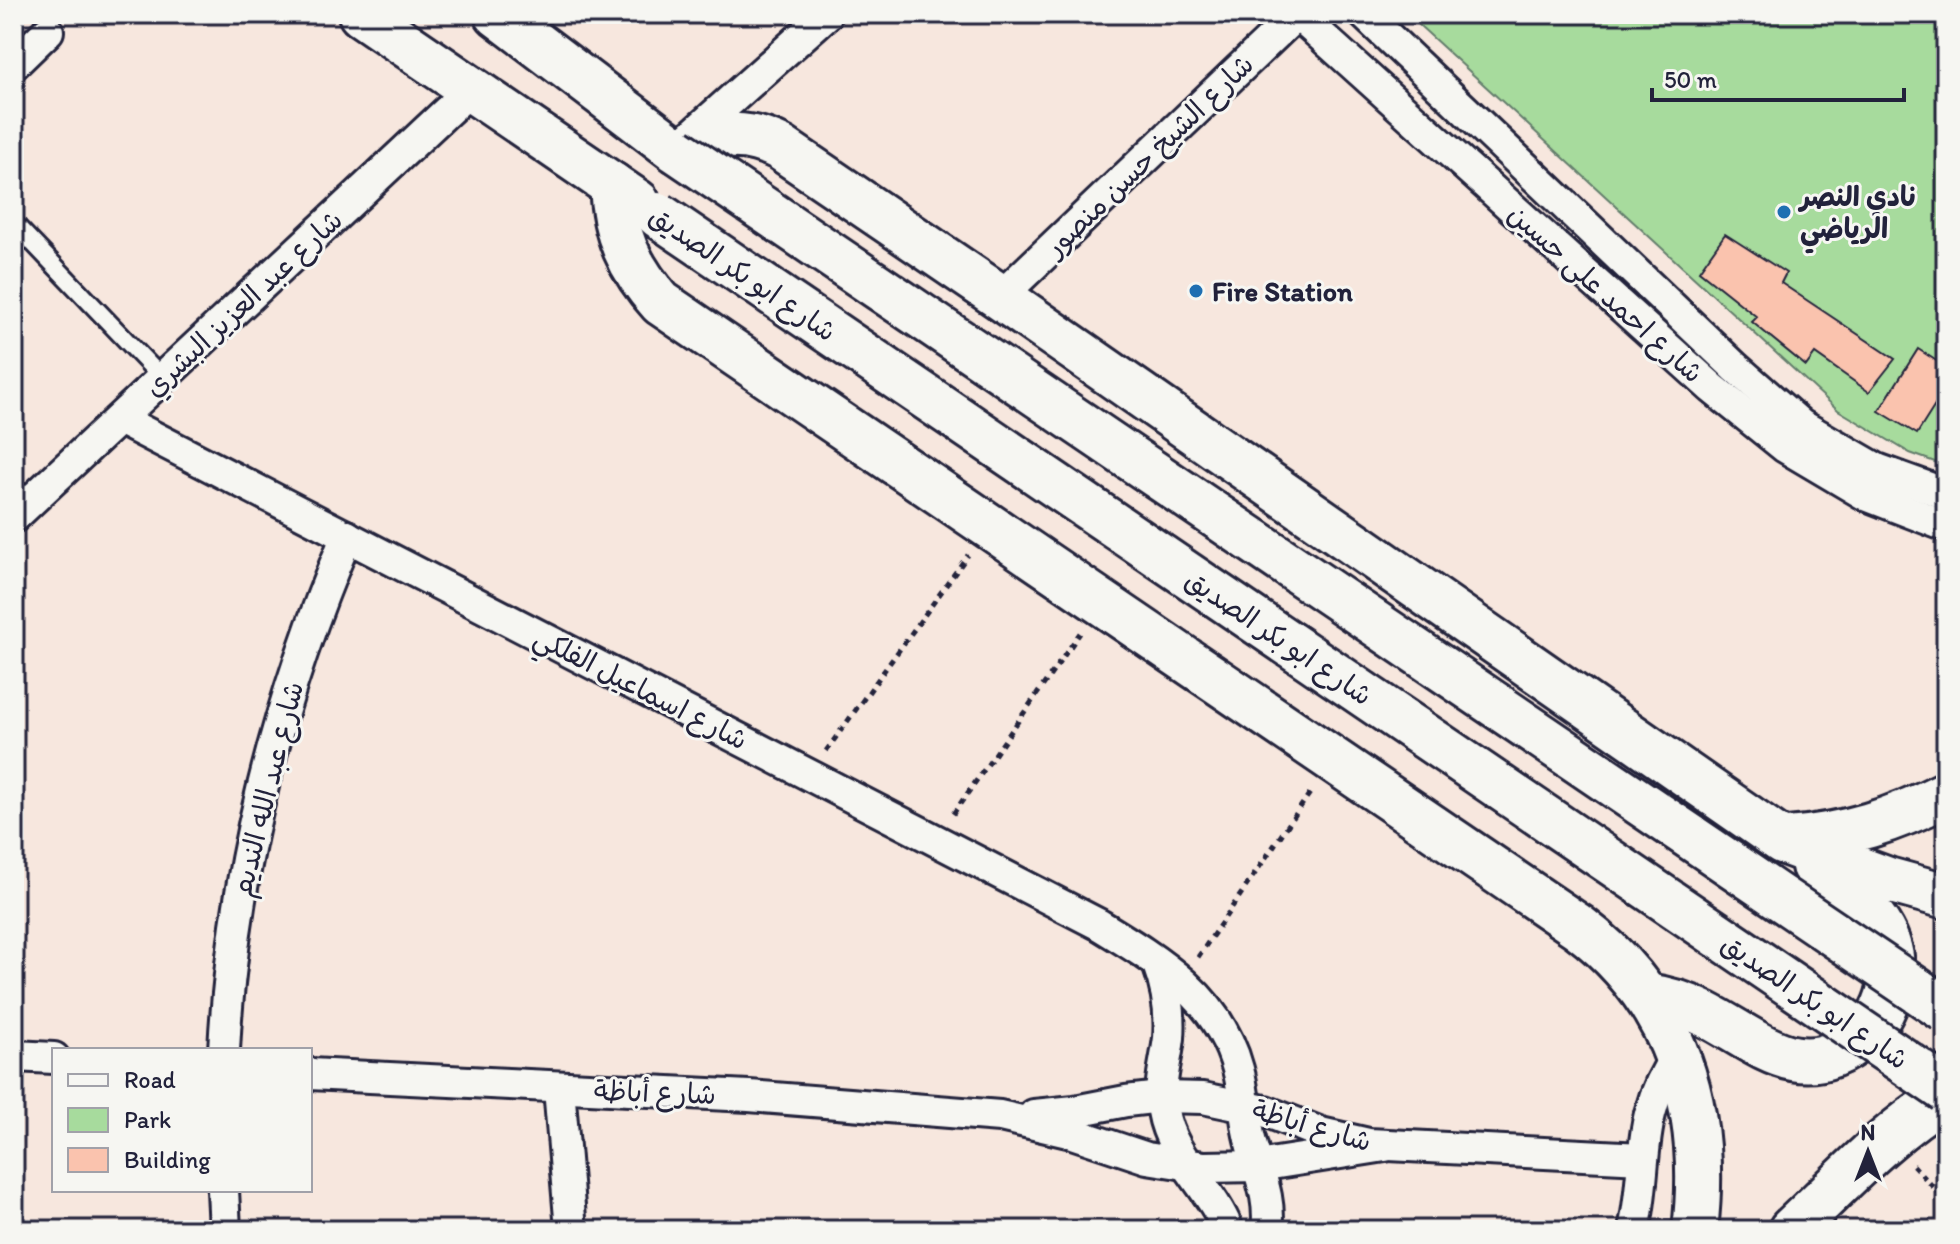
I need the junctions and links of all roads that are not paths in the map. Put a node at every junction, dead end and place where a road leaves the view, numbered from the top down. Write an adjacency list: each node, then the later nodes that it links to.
1 (361, 14): 8 (main road, شارع ابو بكر الصديق)
2 (497, 14): 9 (main road)
3 (827, 14): 9 (street)
4 (1297, 14): 12 (street, شارع الشيخ حسن منصور); 17 (street, شارع احمد على حسين)
5 (1364, 14): 15 (street, شارع احمد على حسين)
6 (48, 31): 7 (street)
7 (14, 64)
8 (472, 88): 10 (main road, شارع ابو بكر الصديق); 13 (street, شارع عبد العزيز البشري)
9 (676, 150): 12 (main road); 24 (main road, bridge)
10 (612, 185): 23 (main road, شارع ابو بكر الصديق); 31 (main road, شارع ابو بكر الصديق, bridge)
11 (14, 223): 13 (lane)
12 (1000, 297): 20 (main road)
13 (162, 378): 14 (street, شارع عبد العزيز البشري)
14 (119, 419): 16 (street, شارع عبد العزيز البشري); 18 (street, شارع اسماعيل الفلكي)
15 (1946, 494)
16 (14, 517)
17 (1946, 526)
18 (347, 536): 22 (street, شارع اسماعيل الفلكي); 25 (street, شارع عبد الله النديم)
19 (1946, 794): 20 (main road)
20 (1782, 841): 21 (main road); 23 (main road)
21 (1946, 896)
22 (1170, 972): 32 (street); 33 (street, شارع اسماعيل الفلكي)
23 (1647, 996): 26 (main road, شارع ابو بكر الصديق)
24 (1946, 1010)
25 (224, 1048)
26 (1678, 1054): 36 (street); 45 (main road, شارع ابو بكر الصديق)
27 (14, 1056): 28 (street)
28 (52, 1058)
29 (312, 1074): 30 (street, شارع أباظة)
30 (559, 1088): 34 (street, شارع أباظة); 41 (street)
31 (1946, 1093): 46 (main road)
32 (1161, 1097): 33 (street, شارع أباظة); 34 (street, شارع أباظة); 37 (street)
33 (1244, 1105): 35 (street, شارع أباظة); 38 (street, شارع اسماعيل الفلكي)
34 (1000, 1116): 37 (street, شارع أباظة)
35 (1385, 1146): 36 (street, شارع أباظة); 38 (street, شارع أباظة)
36 (1642, 1158): 44 (street)
37 (1186, 1165): 38 (street, شارع أباظة); 42 (street)
38 (1258, 1166): 43 (street, شارع اسماعيل الفلكي)
39 (223, 1192): 40 (street)
40 (225, 1230)
41 (571, 1230)
42 (1228, 1230)
43 (1267, 1230)
44 (1634, 1230)
45 (1695, 1230)
46 (1791, 1230)

